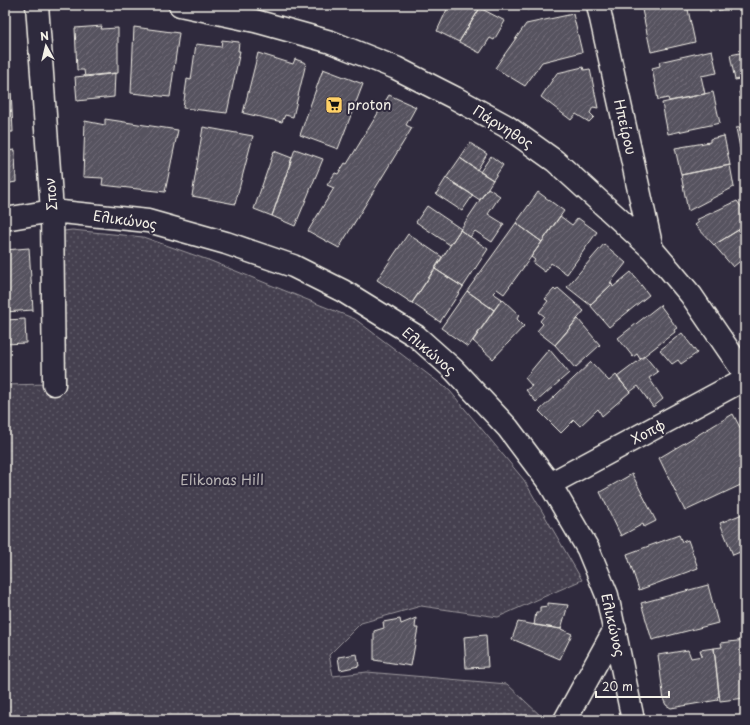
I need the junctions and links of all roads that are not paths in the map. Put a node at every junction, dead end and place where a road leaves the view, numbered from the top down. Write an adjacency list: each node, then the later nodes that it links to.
1 (37, 5): 4 (street, Σπον)
2 (180, 5): 6 (street, Πάρνηθος)
3 (598, 5): 6 (street, Ηπείρου)
4 (52, 211): 5 (street, Ελικώνος); 9 (street, Σπον); 10 (street, Ελικώνος)
5 (5, 219)
6 (652, 249): 7 (street, Πάρνηθος)
7 (745, 374)
8 (745, 379): 10 (street, Χοπφ)
9 (54, 384)
10 (550, 484): 11 (street, Ελικώνος)
11 (615, 629): 12 (street); 13 (street, Ελικώνος)
12 (565, 720)
13 (633, 720)

